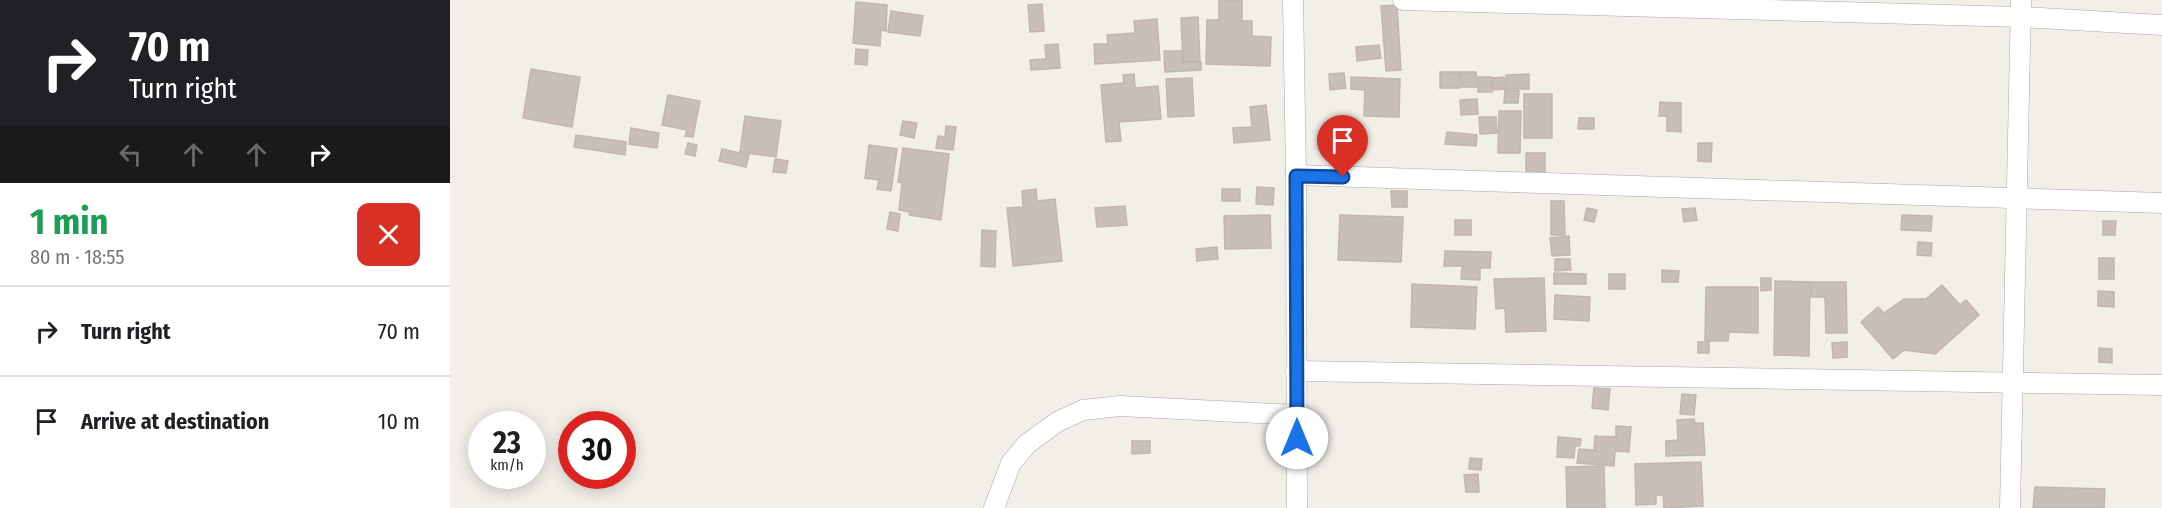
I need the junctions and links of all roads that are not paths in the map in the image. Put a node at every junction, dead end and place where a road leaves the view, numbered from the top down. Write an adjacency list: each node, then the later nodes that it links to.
1 (1293, 0): 5 (street)
2 (1402, 0): 3 (street)
3 (2021, 9): 4 (street); 6 (street)
4 (2162, 25)
5 (1296, 176): 6 (street); 8 (street)
6 (2016, 198): 7 (street); 9 (street)
7 (2162, 203)
8 (1296, 371): 9 (street); 11 (street)
9 (2013, 383): 10 (street); 14 (street)
10 (2162, 385)
11 (1296, 415): 12 (street); 13 (street)
12 (994, 508)
13 (1297, 508)
14 (2010, 508)

